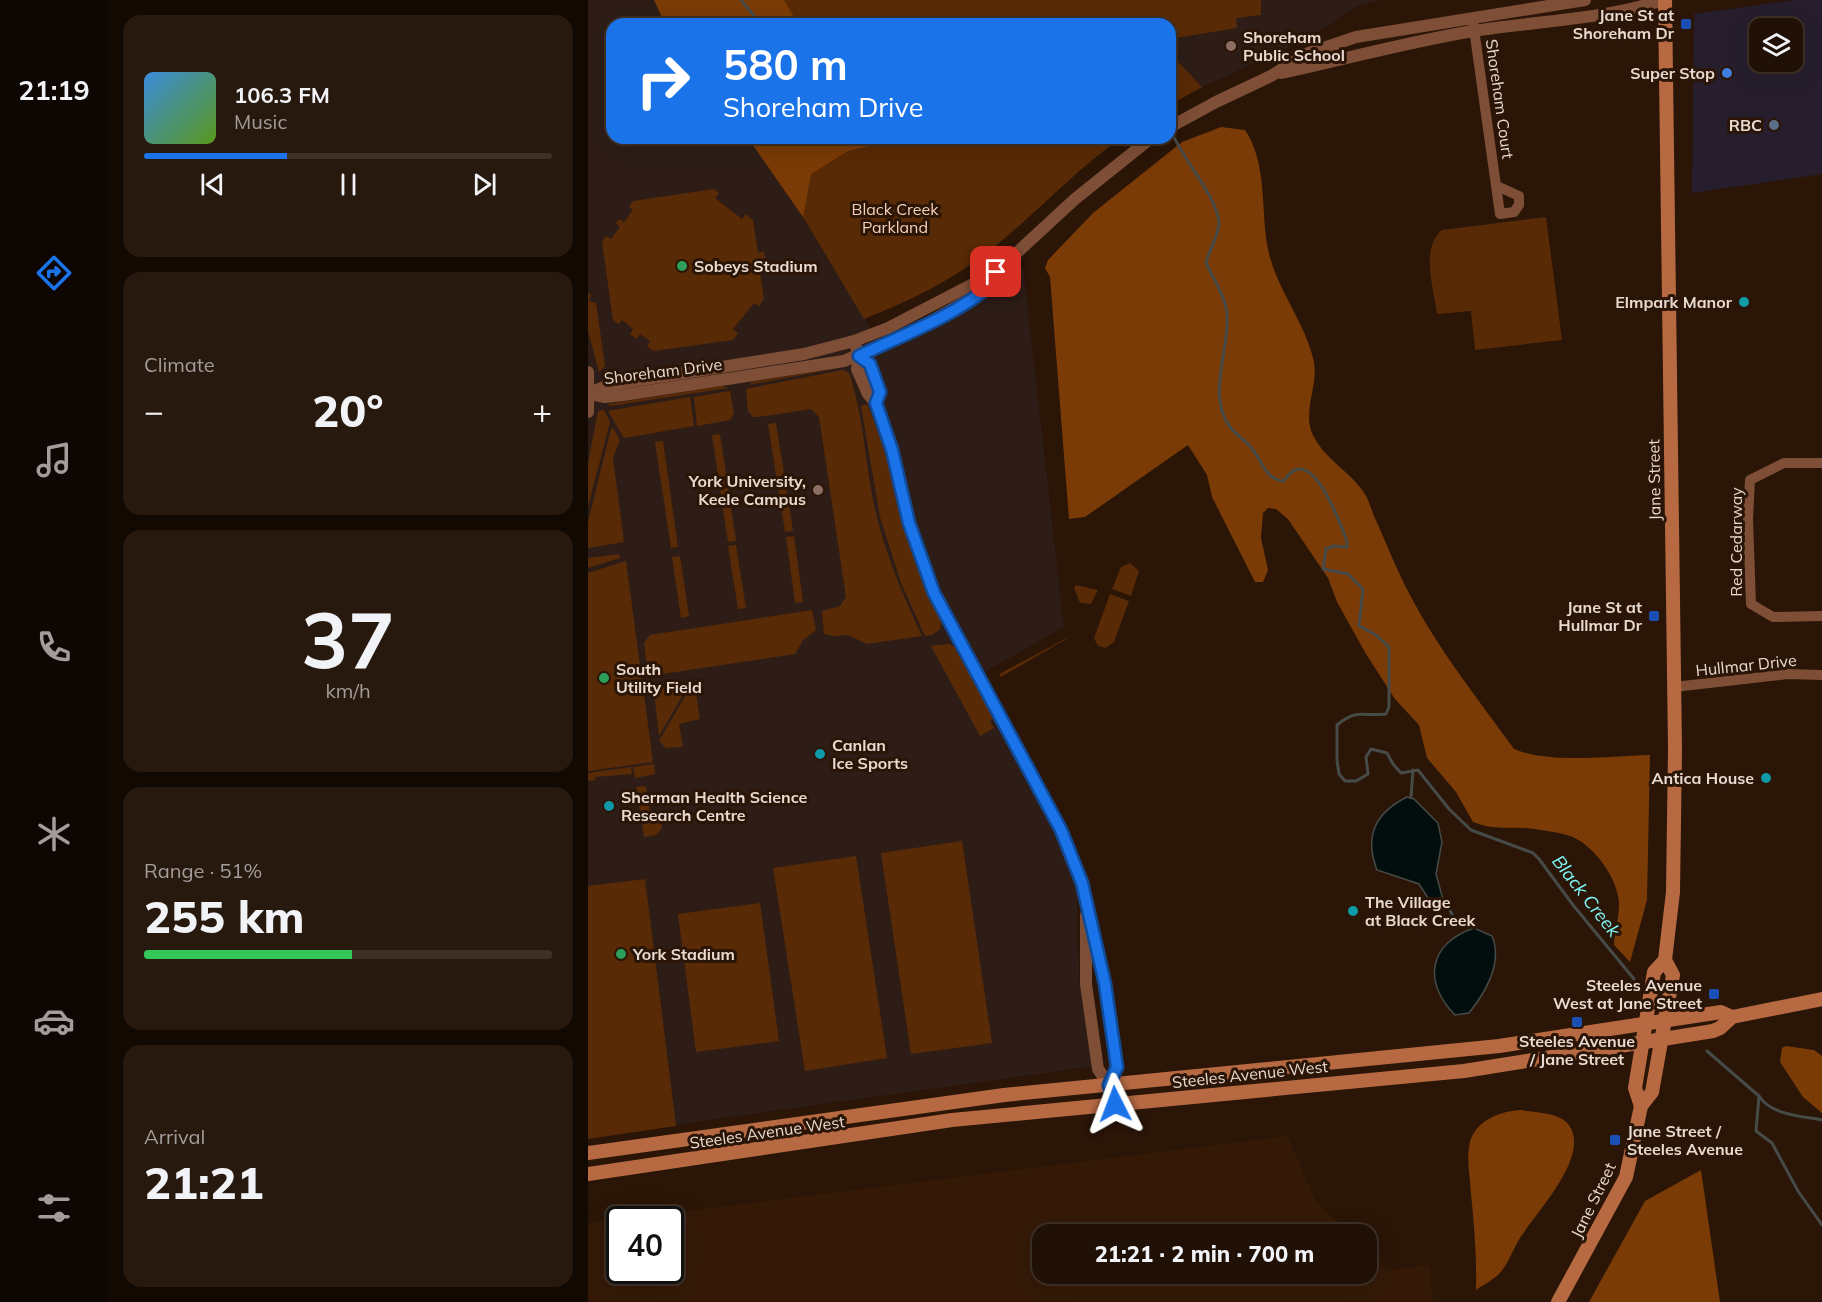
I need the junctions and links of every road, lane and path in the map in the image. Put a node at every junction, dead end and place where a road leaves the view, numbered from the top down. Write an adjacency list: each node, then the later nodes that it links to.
1 (1585, 0): 3 (street)
2 (1664, 0): 4 (street); 18 (main road, Jane Street)
3 (1472, 16): 4 (street, Shoreham Court); 5 (street)
4 (1475, 31): 5 (street); 8 (street, Shoreham Court)
5 (1271, 76): 6 (street)
6 (1176, 124)
7 (1144, 144): 9 (street, Shoreham Drive)
8 (1497, 186)
9 (996, 272): 10 (street, Shoreham Drive); 11 (street, Shoreham Drive)
10 (854, 341): 11 (street); 13 (street, Shoreham Drive)
11 (859, 356): 13 (street, Shoreham Drive); 19 (street)
12 (588, 372): 13 (street)
13 (589, 393): 14 (street)
14 (588, 412)
15 (1822, 463): 16 (street, Red Cedarway)
16 (1822, 616)
17 (1822, 675): 18 (street, Hullmar Drive)
18 (1674, 687): 20 (main road, Jane Street)
19 (1086, 905): 28 (street); 28 (street)
20 (1665, 960): 23 (main road, Jane Street); 24 (main road, Jane Street)
21 (1822, 999): 22 (main road, Steeles Avenue West)
22 (1732, 1017): 23 (main road, Steeles Avenue West); 25 (main road, Steeles Avenue West)
23 (1664, 1021): 24 (main road, Steeles Avenue West); 25 (main road, Jane Street)
24 (1646, 1024): 26 (main road, Jane Street); 27 (main road, Steeles Avenue West)
25 (1661, 1039): 26 (main road, Steeles Avenue West); 31 (main road, Jane Street)
26 (1643, 1042): 29 (main road, Steeles Avenue West); 31 (main road, Jane Street)
27 (1301, 1065): 28 (main road, Steeles Avenue West); 29 (main road)
28 (1109, 1085): 30 (street); 32 (main road, Steeles Avenue West)
29 (1303, 1085): 30 (main road, Steeles Avenue West)
30 (1115, 1104): 33 (main road, Steeles Avenue West)
31 (1641, 1106): 34 (main road, Jane Street)
32 (588, 1153)
33 (588, 1174)
34 (1558, 1302)

